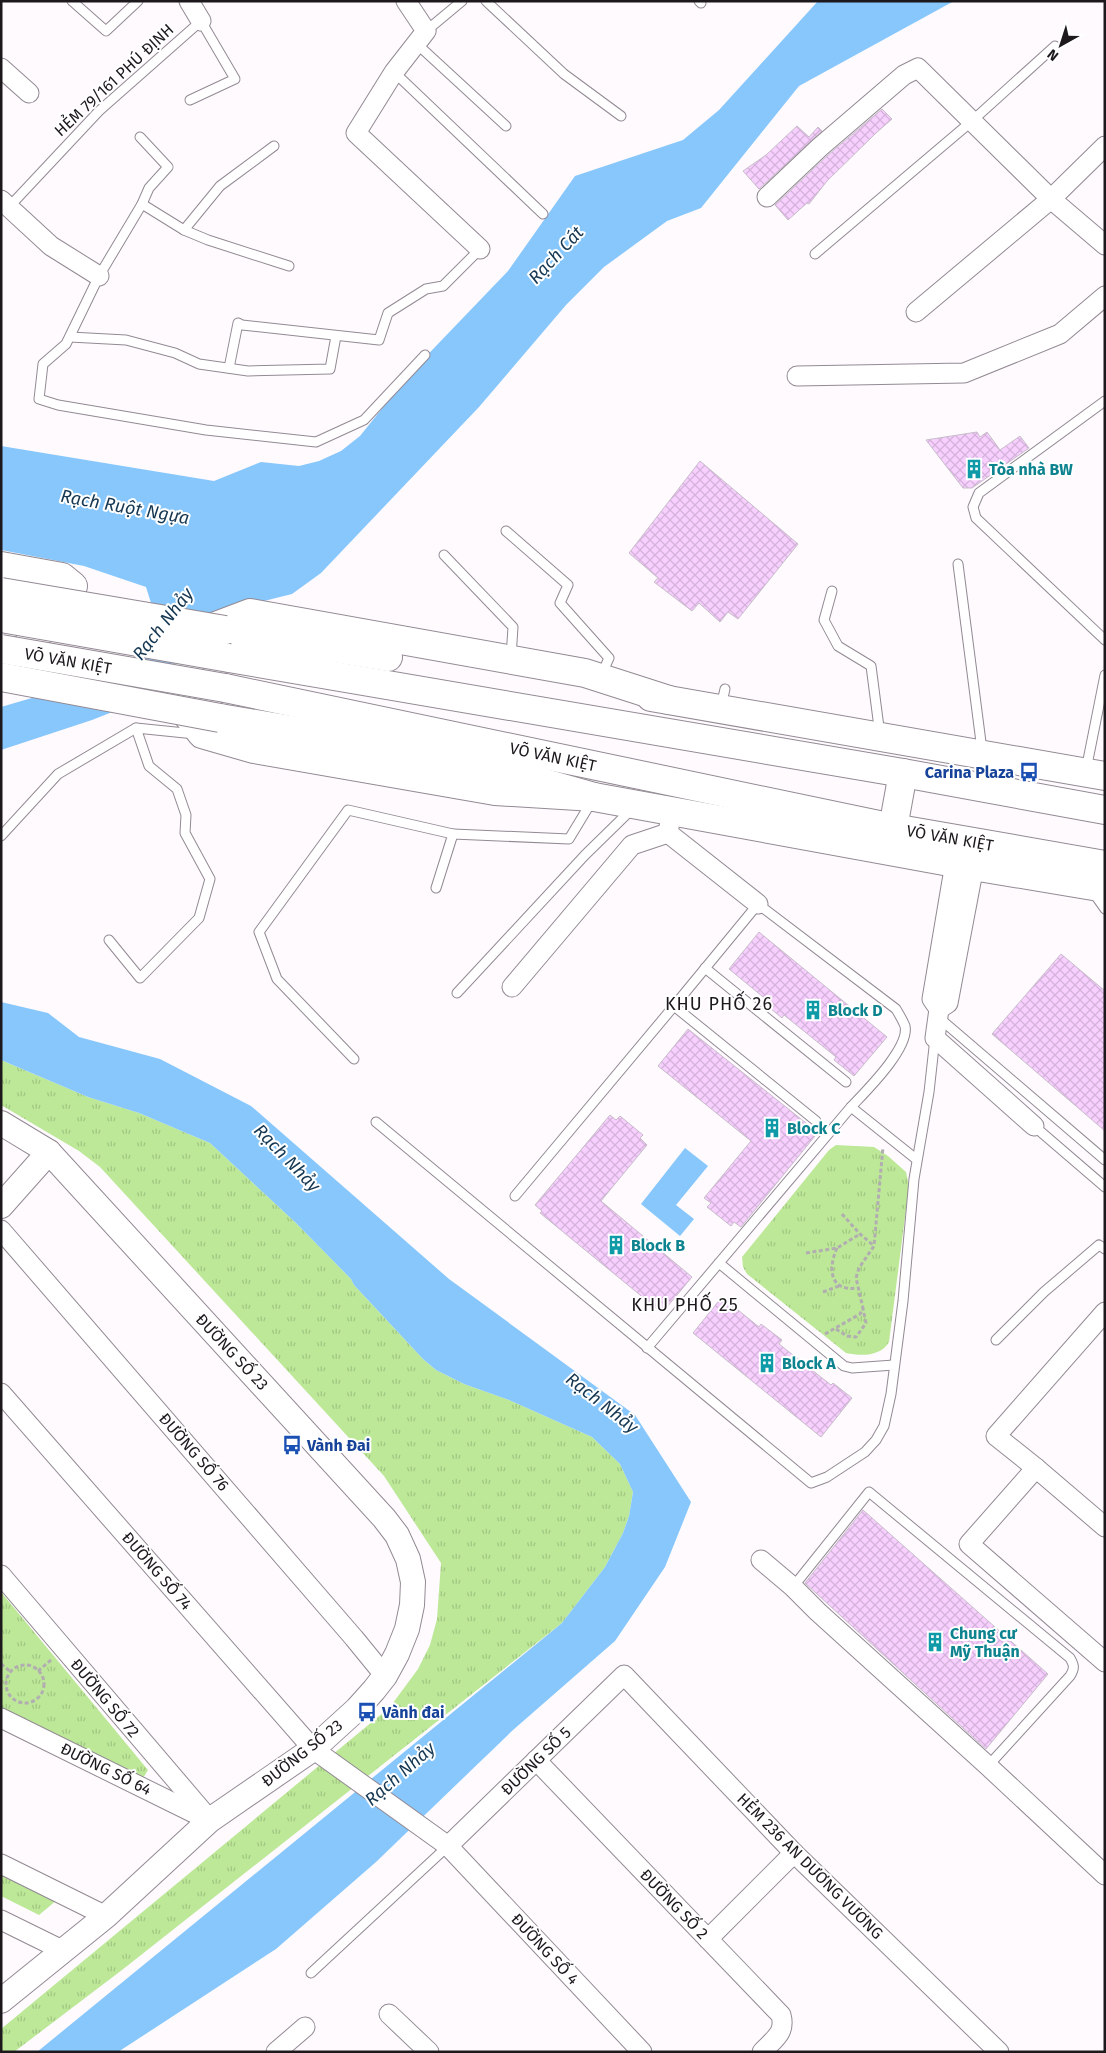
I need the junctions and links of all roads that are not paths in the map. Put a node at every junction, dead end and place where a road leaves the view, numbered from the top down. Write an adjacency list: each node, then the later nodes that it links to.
1 (72, 1): 2 (lane)
2 (138, 1)
3 (189, 1): 7 (street)
4 (406, 1): 8 (street)
5 (462, 1): 8 (lane)
6 (486, 1): 14 (lane)
7 (200, 21): 13 (lane); 22 (lane, HẺM 79/161 PHÚ ĐỊNH)
8 (422, 37): 11 (street); 16 (lane)
9 (1055, 46): 15 (lane)
10 (1, 68): 12 (street)
11 (394, 72): 24 (lane); 27 (street)
12 (29, 93)
13 (190, 100)
14 (621, 116)
15 (972, 121): 20 (street); 21 (street); 28 (lane)
16 (506, 126)
17 (140, 137): 23 (lane)
18 (274, 146): 25 (lane)
19 (1105, 146): 21 (street)
20 (767, 197)
21 (1051, 199): 26 (street); 32 (street)
22 (5, 204): 30 (street)
23 (142, 204): 25 (lane); 30 (lane)
24 (543, 214)
25 (184, 230): 29 (lane)
26 (1105, 245)
27 (480, 249): 33 (lane)
28 (815, 254)
29 (289, 266)
30 (99, 276): 34 (lane)
31 (1105, 296): 37 (street)
32 (916, 312)
33 (336, 336): 36 (lane); 36 (lane)
34 (70, 337): 35 (lane); 36 (lane)
35 (425, 355)
36 (229, 368)
37 (797, 376)
38 (1105, 401): 46 (lane)
39 (506, 531): 51 (lane)
40 (444, 555): 48 (lane)
41 (958, 564): 56 (lane)
42 (1, 566): 49 (main road)
43 (832, 591): 55 (lane)
44 (1, 592): 52 (main road, bridge)
45 (1, 618): 57 (main road, VÕ VĂN KIỆT, bridge)
46 (1105, 640)
47 (1, 649): 63 (main road, VÕ VĂN KIỆT, bridge)
48 (510, 660): 51 (main road); 53 (main road)
49 (1, 675): 53 (main road, VÕ VĂN KIỆT, bridge)
50 (1105, 675): 58 (lane)
51 (600, 678): 52 (main road)
52 (669, 700): 55 (main road)
53 (211, 726): 54 (lane); 59 (main road, VÕ VĂN KIỆT)
54 (136, 728): 65 (lane); 73 (lane)
55 (880, 737): 56 (main road)
56 (982, 755): 58 (main road)
57 (904, 773): 61 (main road, VÕ VĂN KIỆT); 63 (main road)
58 (1095, 774)
59 (594, 796): 60 (main road, VÕ VĂN KIỆT); 64 (lane)
60 (638, 804): 62 (main road, VÕ VĂN KIỆT); 76 (lane)
61 (1105, 810)
62 (670, 822): 66 (main road, VÕ VĂN KIỆT); 71 (street); 75 (street)
63 (893, 828): 67 (main road, VÕ VĂN KIỆT)
64 (453, 834): 68 (lane); 80 (lane)
65 (1, 836)
66 (964, 865): 67 (main road, VÕ VĂN KIỆT); 69 (street); 70 (street)
67 (1099, 880): 72 (lane)
68 (436, 888)
69 (948, 899): 70 (street); 78 (street)
70 (967, 902): 78 (street)
71 (758, 904): 74 (lane); 82 (lane)
72 (1105, 909)
73 (109, 940)
74 (705, 968): 77 (lane); 81 (lane)
75 (512, 987)
76 (457, 993)
77 (674, 1006): 83 (lane); 91 (lane)
78 (938, 1013): 79 (street); 89 (lane)
79 (935, 1038): 86 (street); 88 (lane)
80 (354, 1060)
81 (846, 1082)
82 (850, 1108): 88 (lane); 95 (lane)
83 (816, 1121)
84 (376, 1122): 98 (lane)
85 (1, 1123): 87 (street, ĐƯỜNG SỐ 23)
86 (1034, 1126): 90 (lane)
87 (49, 1152): 92 (street); 108 (street, ĐƯỜNG SỐ 23)
88 (916, 1159): 99 (lane)
89 (1105, 1160)
90 (1105, 1187)
91 (515, 1196)
92 (1, 1206)
93 (1, 1230): 108 (street, ĐƯỜNG SỐ 76)
94 (1105, 1249): 97 (lane)
95 (719, 1263): 98 (lane); 99 (lane)
96 (1105, 1312): 101 (street)
97 (996, 1340)
98 (647, 1348): 99 (lane)
99 (894, 1365)
100 (1, 1393): 110 (street, ĐƯỜNG SỐ 74)
101 (1036, 1468): 102 (street); 106 (street)
102 (1105, 1527)
103 (761, 1560): 105 (street)
104 (1, 1575): 113 (street, ĐƯỜNG SỐ 72)
105 (793, 1587): 112 (street); 112 (lane)
106 (1105, 1662)
107 (624, 1675): 111 (street, ĐƯỜNG SỐ 5); 115 (street, HẺM 236 AN DƯƠNG VƯƠNG)
108 (384, 1676): 110 (street, ĐƯỜNG SỐ 23)
109 (1, 1718): 113 (street, ĐƯỜNG SỐ 64)
110 (313, 1748): 113 (street, ĐƯỜNG SỐ 23); 114 (street, ĐƯỜNG SỐ 74)
111 (536, 1760): 114 (street, ĐƯỜNG SỐ 5); 120 (street, ĐƯỜNG SỐ 2)
112 (988, 1766): 117 (street)
113 (210, 1820): 118 (street, ĐƯỜNG SỐ 23)
114 (442, 1841): 122 (lane); 128 (street, ĐƯỜNG SỐ 4)
115 (794, 1853): 120 (street); 130 (street, HẺM 236 AN DƯƠNG VƯƠNG)
116 (1, 1864): 118 (street)
117 (1105, 1875)
118 (106, 1916): 121 (street, ĐƯỜNG SỐ 23)
119 (1, 1920): 121 (street)
120 (708, 1939): 129 (street, ĐƯỜNG SỐ 2)
121 (62, 1950): 123 (street, ĐƯỜNG SỐ 23)
122 (311, 1974)
123 (1, 2001)
124 (389, 2014): 127 (street)
125 (305, 2026): 126 (street)
126 (276, 2052)
127 (429, 2052)
128 (642, 2052)
129 (762, 2052)
130 (999, 2052)

